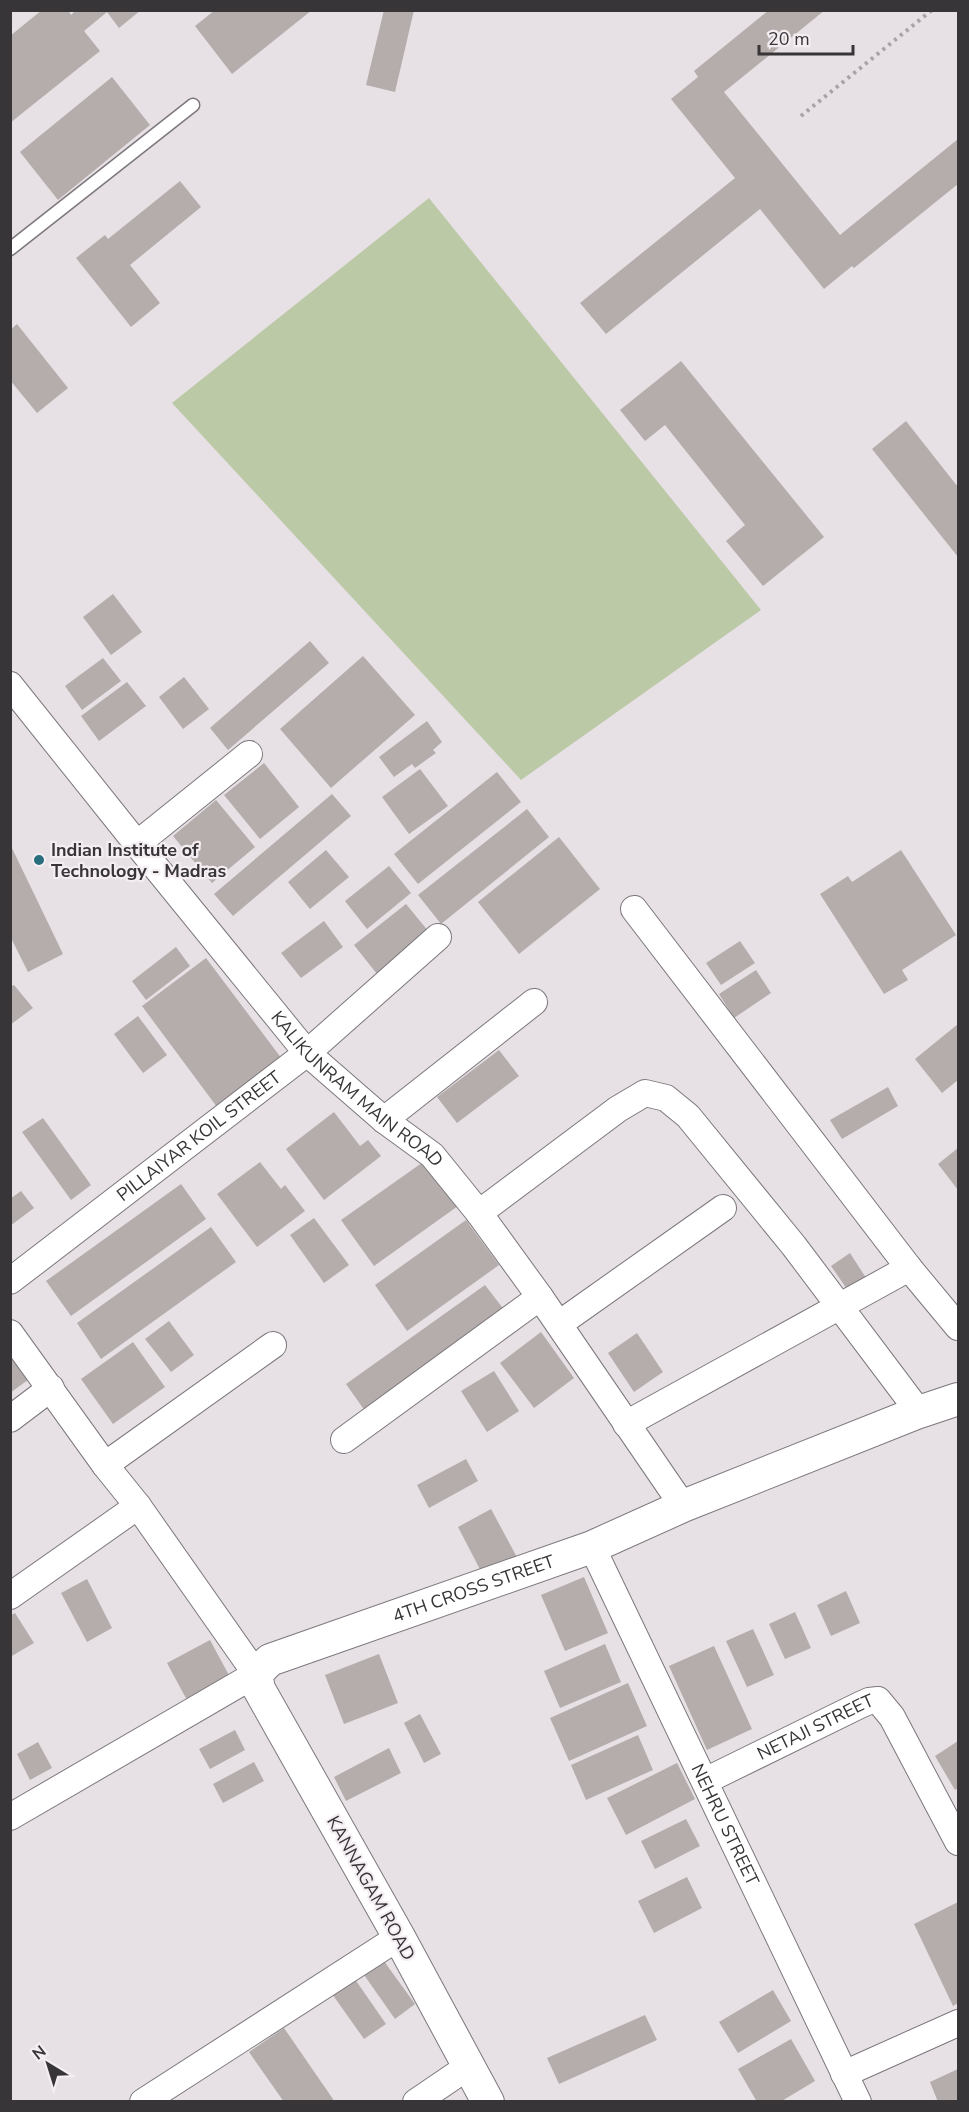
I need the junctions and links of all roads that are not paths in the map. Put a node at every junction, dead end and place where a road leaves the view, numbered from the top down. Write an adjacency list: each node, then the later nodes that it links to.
1 (193, 105): 2 (lane)
2 (10, 249)
3 (10, 685): 5 (street, KALIKUNRAM MAIN ROAD)
4 (249, 754): 5 (street)
5 (137, 844): 9 (street, KALIKUNRAM MAIN ROAD)
6 (633, 909): 13 (street)
7 (438, 937): 9 (street, PILLAIYAR KOIL STREET)
8 (534, 1002): 10 (street)
9 (307, 1053): 10 (street, KALIKUNRAM MAIN ROAD); 14 (street, PILLAIYAR KOIL STREET)
10 (384, 1120): 12 (street, KALIKUNRAM MAIN ROAD)
11 (723, 1208): 17 (street)
12 (479, 1213): 15 (street, KALIKUNRAM MAIN ROAD); 16 (street)
13 (909, 1268): 16 (street); 18 (street)
14 (10, 1281)
15 (540, 1298): 17 (street, KALIKUNRAM MAIN ROAD); 26 (street)
16 (841, 1307): 23 (street); 25 (street)
17 (559, 1324): 25 (street, KALIKUNRAM MAIN ROAD)
18 (958, 1327)
19 (10, 1333): 21 (street)
20 (273, 1345): 27 (street)
21 (51, 1388): 24 (street); 27 (street)
22 (958, 1399): 23 (street, 4TH CROSS STREET)
23 (919, 1412): 29 (street, 4TH CROSS STREET)
24 (10, 1419)
25 (626, 1425): 29 (street, KALIKUNRAM MAIN ROAD)
26 (344, 1440)
27 (105, 1465): 28 (street)
28 (138, 1506): 31 (street); 32 (street)
29 (682, 1506): 30 (street, 4TH CROSS STREET)
30 (592, 1547): 32 (street, 4TH CROSS STREET); 33 (street, NEHRU STREET)
31 (10, 1596)
32 (256, 1674): 34 (street, 4TH CROSS STREET); 36 (street, KANNAGAM ROAD)
33 (705, 1781): 35 (street, NETAJI STREET); 39 (street, NEHRU STREET)
34 (10, 1817)
35 (958, 1842)
36 (399, 1937): 38 (street, KANNAGAM ROAD); 40 (street)
37 (958, 2023): 39 (street)
38 (469, 2066): 41 (street); 42 (street, KANNAGAM ROAD)
39 (844, 2074): 43 (street, NEHRU STREET)
40 (143, 2102)
41 (416, 2102)
42 (488, 2102)
43 (858, 2102)

